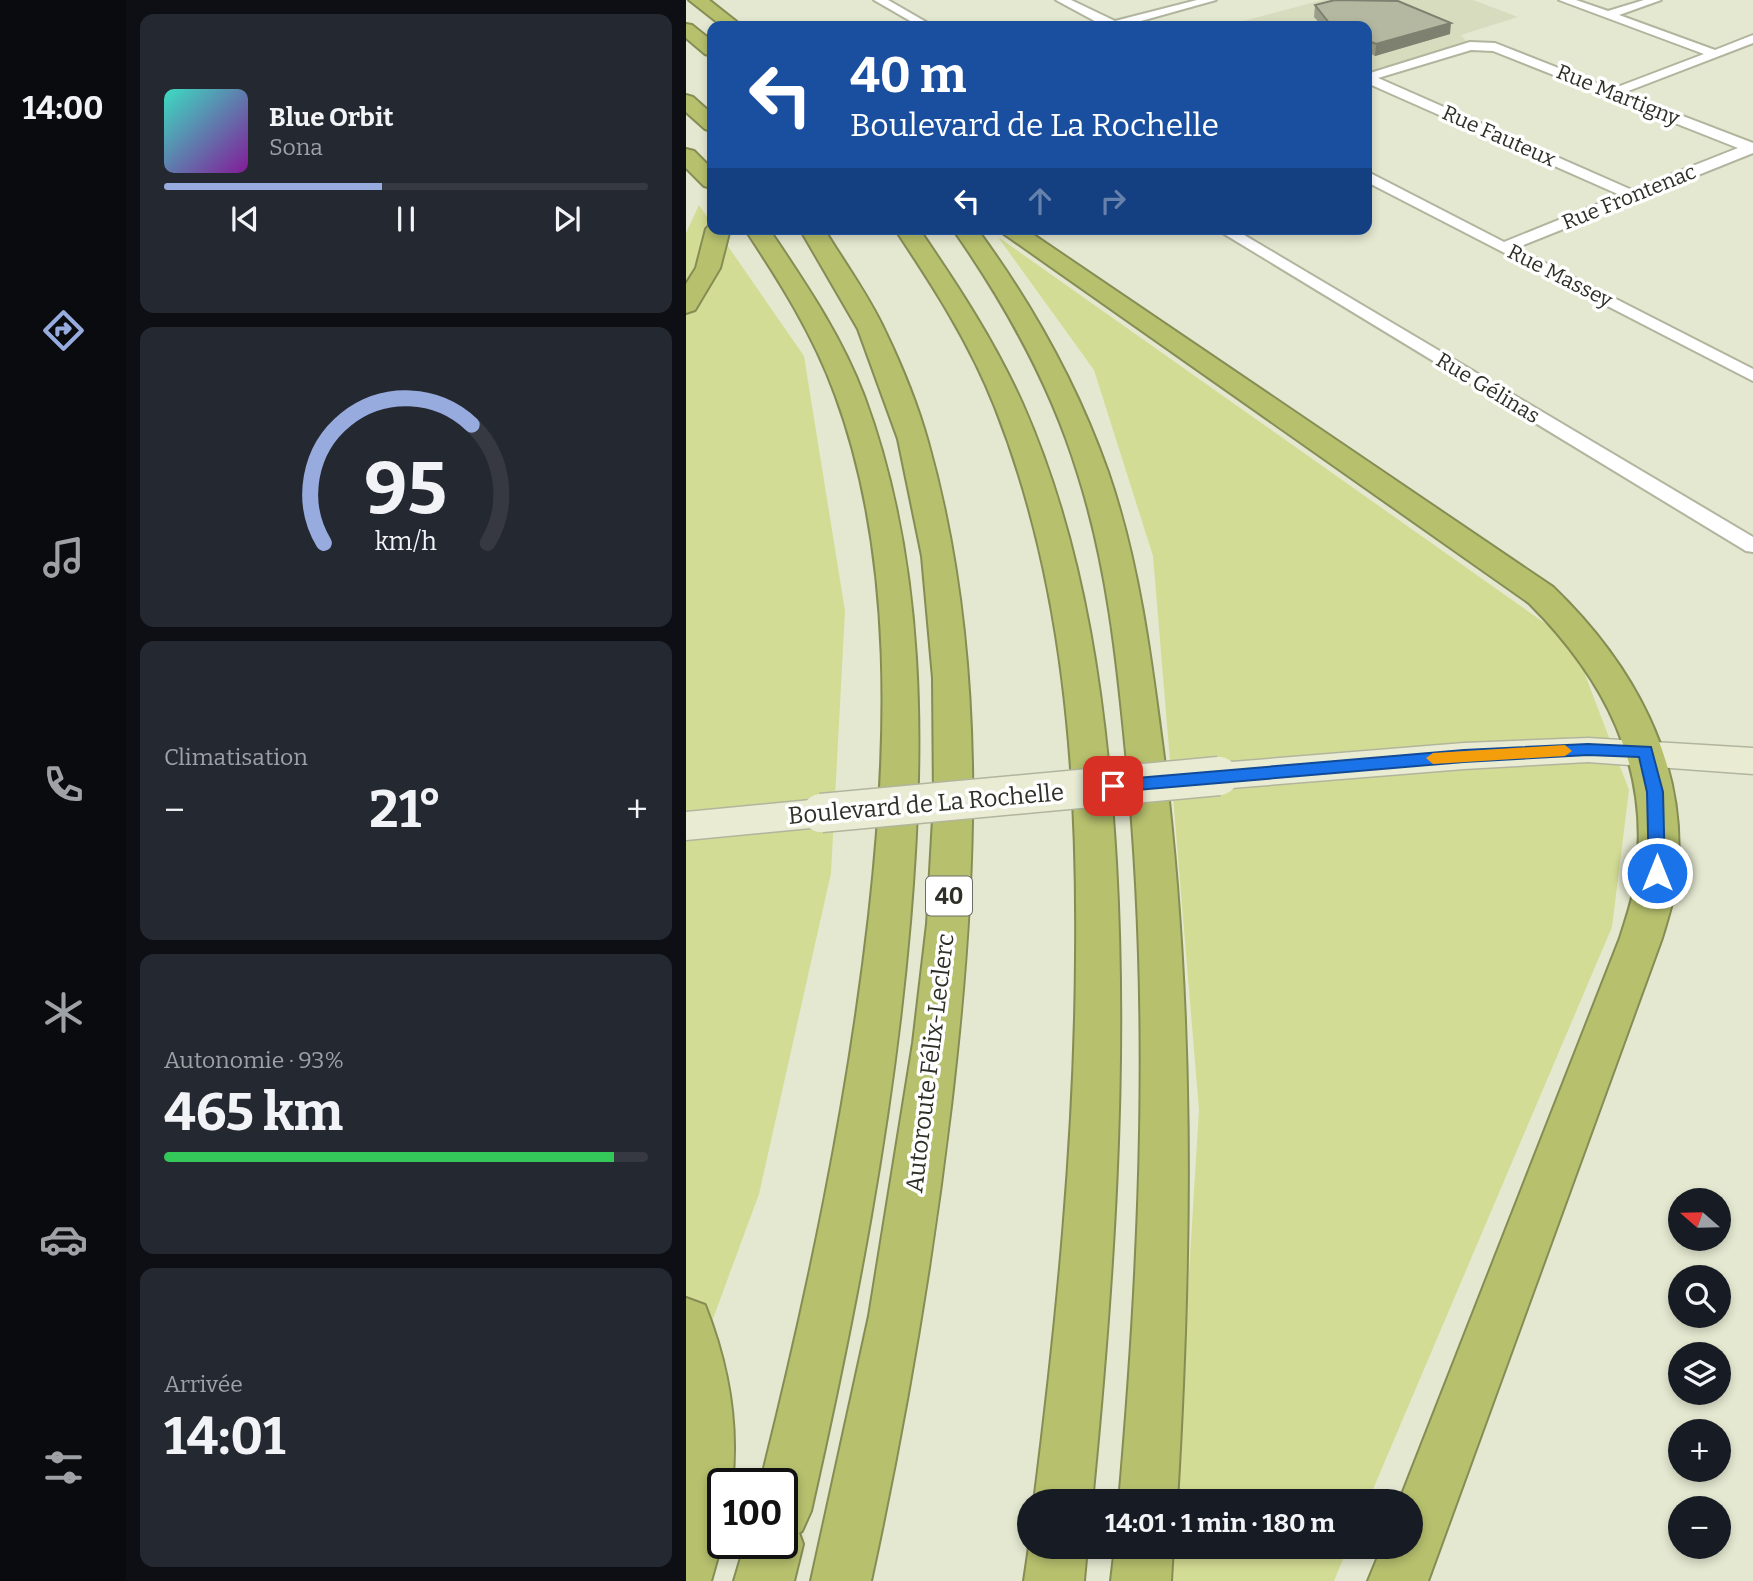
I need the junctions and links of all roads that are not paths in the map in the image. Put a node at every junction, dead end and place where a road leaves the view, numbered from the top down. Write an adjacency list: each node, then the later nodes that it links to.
1 (698, 0): 8 (highway)
2 (880, 0): 9 (street)
3 (1062, 0): 10 (street)
4 (1210, 0): 11 (street)
5 (1565, 0): 7 (street)
6 (1655, 0): 7 (street)
7 (1608, 15): 15 (street)
8 (726, 21)
9 (918, 21)
10 (1102, 21)
11 (1131, 21)
12 (686, 29): 14 (highway)
13 (1753, 39): 15 (street)
14 (707, 46)
15 (1713, 53): 18 (street)
16 (1372, 76): 18 (street, Rue Martigny)
17 (1372, 80): 25 (street, Rue Fauteux)
18 (1612, 93): 21 (street, Rue Martigny)
19 (686, 101): 20 (highway)
20 (707, 120)
21 (1752, 148): 25 (street, Rue Frontenac)
22 (686, 156): 23 (highway)
23 (707, 176)
24 (1372, 180): 33 (street, Rue Massey)
25 (1631, 195): 33 (street, Rue Frontenac)
26 (717, 235): 34 (highway)
27 (761, 235): 41 (highway)
28 (816, 235): 49 (highway, Autoroute Félix-Leclerc / 40)
29 (911, 235): 42 (highway)
30 (969, 235): 43 (highway)
31 (1018, 235): 37 (highway)
32 (1233, 235): 36 (street, Rue Gélinas)
33 (1504, 247): 35 (street, Rue Massey)
34 (686, 305)
35 (1753, 376)
36 (1753, 546)
37 (1646, 751): 38 (street, Boulevard de La Rochelle); 39 (street, Boulevard de La Rochelle, bridge); 52 (highway)
38 (1753, 761)
39 (686, 826)
40 (686, 1324): 47 (highway)
41 (792, 1468)
42 (1064, 1489)
43 (1149, 1489)
44 (770, 1559): 48 (highway)
45 (1057, 1559): 50 (highway)
46 (1143, 1559): 51 (highway)
47 (686, 1569)
48 (764, 1581)
49 (841, 1581)
50 (1054, 1581)
51 (1141, 1581)
52 (1398, 1581)

